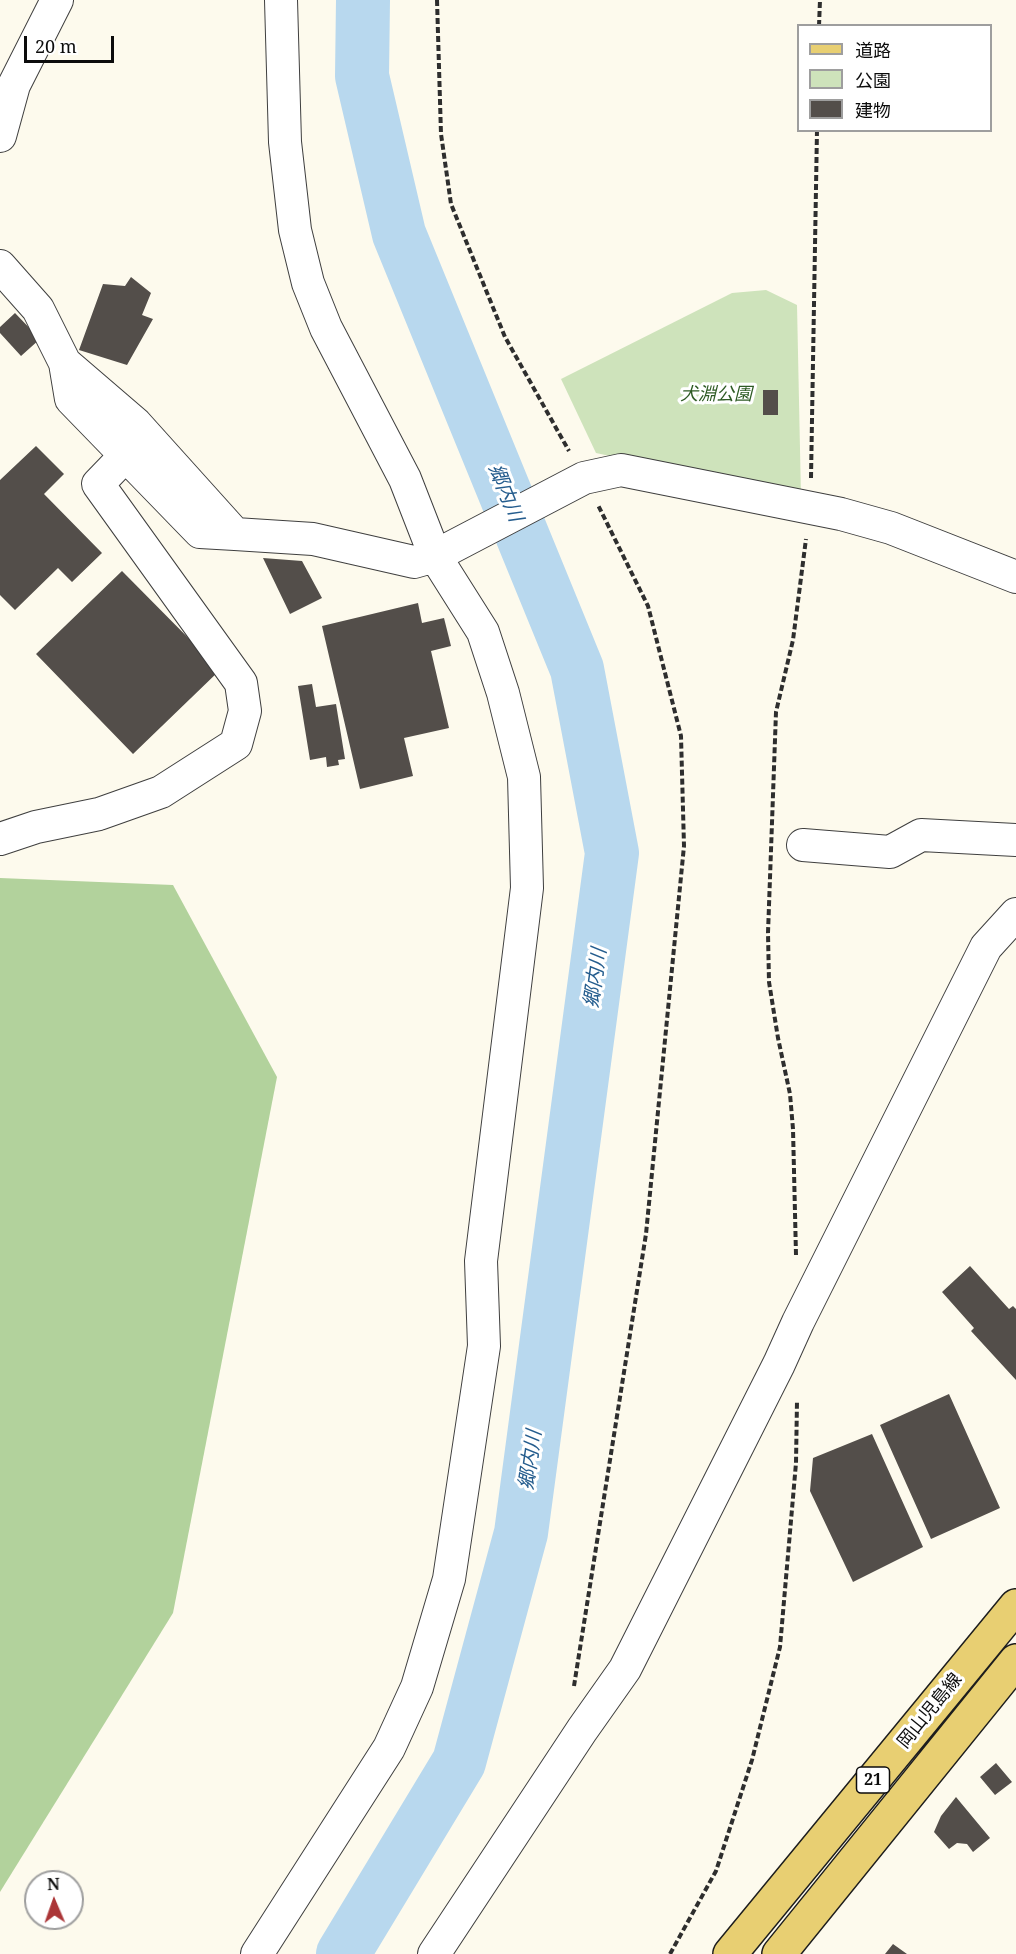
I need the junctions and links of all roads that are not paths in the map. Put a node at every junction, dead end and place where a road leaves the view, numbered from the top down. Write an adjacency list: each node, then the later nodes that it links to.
1 (57, 0): 3 (street)
2 (281, 0): 8 (street)
3 (0, 136)
4 (0, 266): 5 (street)
5 (65, 363): 6 (street); 7 (street)
6 (126, 455): 7 (street); 10 (street)
7 (235, 534): 8 (street)
8 (441, 553): 9 (street); 16 (street)
9 (1016, 577)
10 (0, 839)
11 (1016, 840): 12 (street)
12 (803, 845)
13 (1016, 914): 17 (street)
14 (1016, 1606): 18 (main road, 岡山児島線 / 21)
15 (1016, 1661): 19 (main road, 岡山児島線 / 21)
16 (257, 1954)
17 (434, 1954)
18 (730, 1954)
19 (779, 1954)

